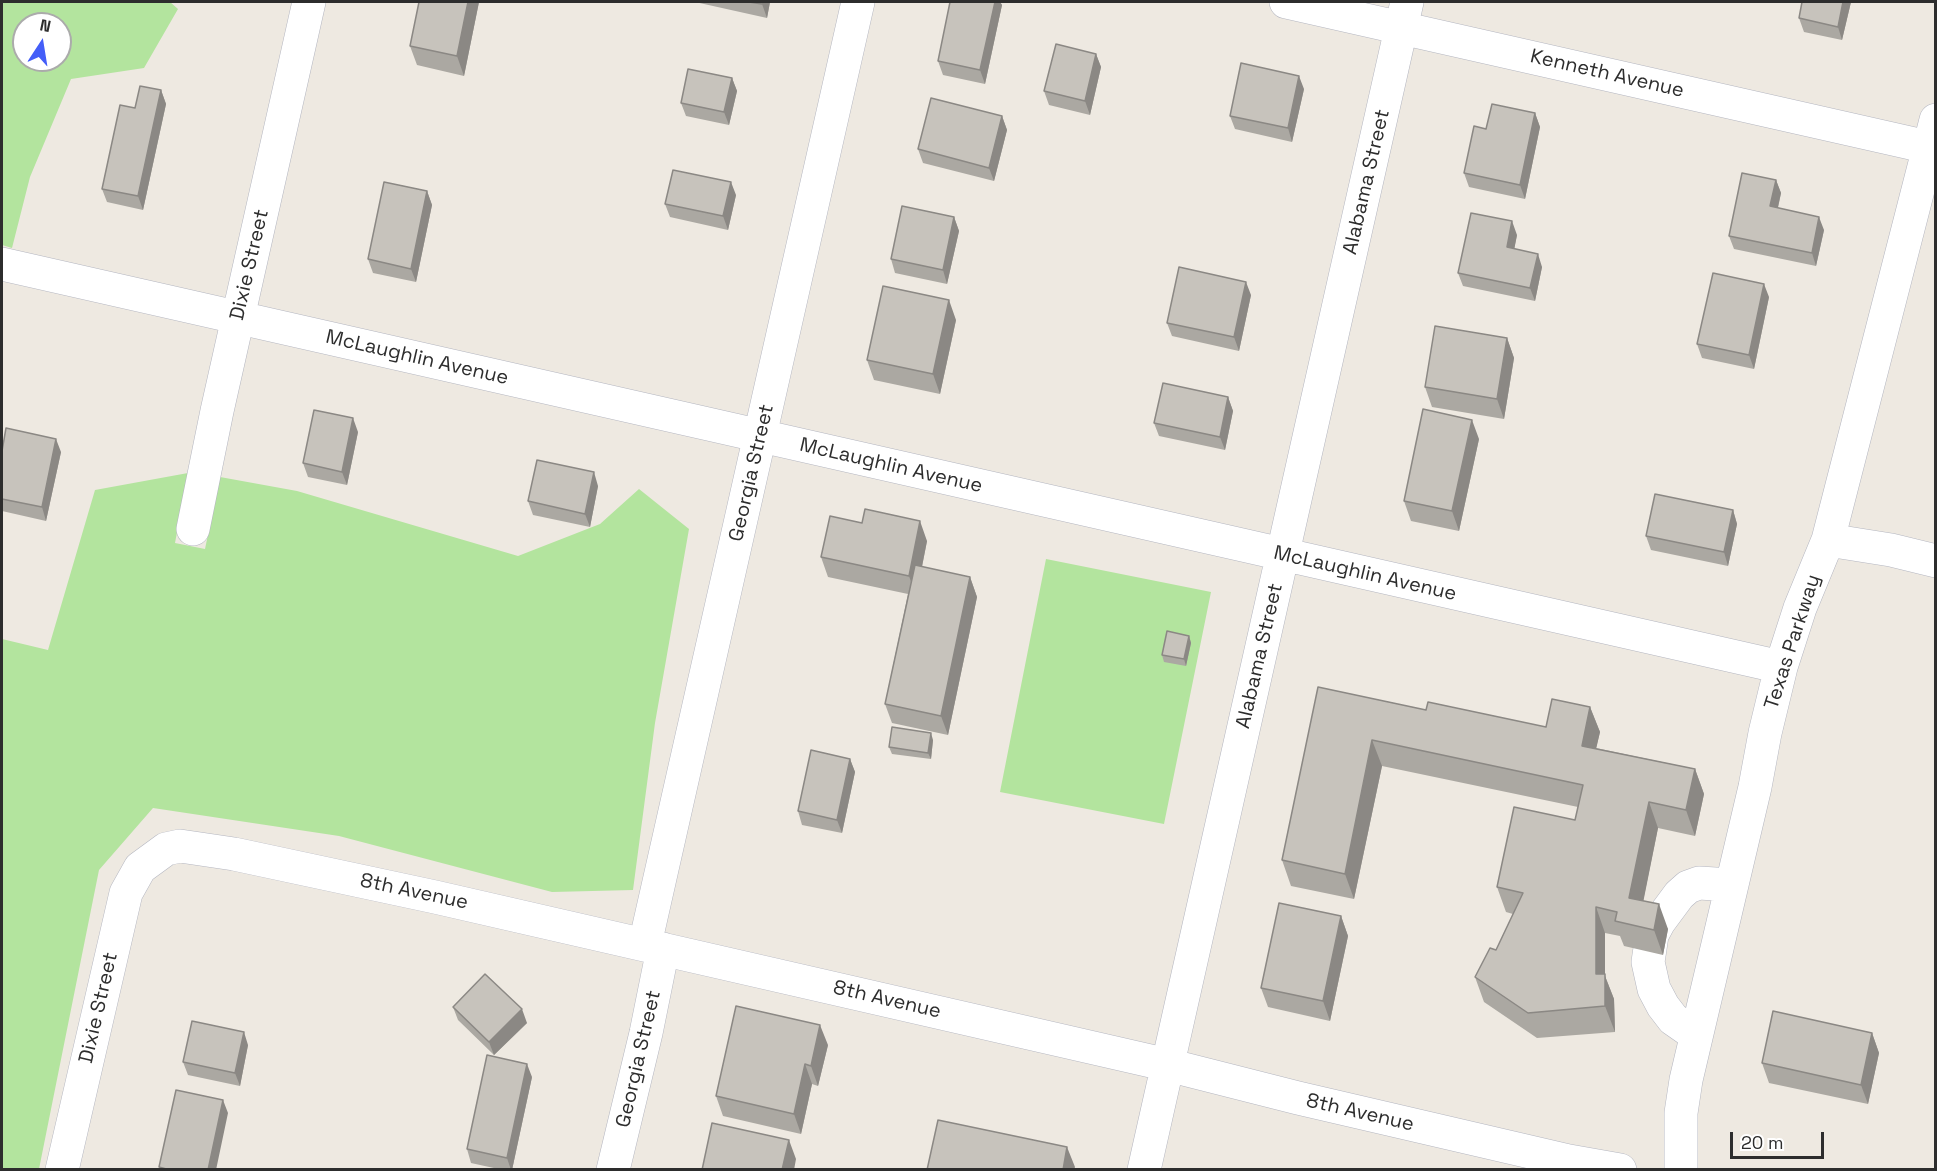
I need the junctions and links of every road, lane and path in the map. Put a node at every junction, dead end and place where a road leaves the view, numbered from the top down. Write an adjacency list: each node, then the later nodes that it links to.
1 (309, 2): 7 (street, Dixie Street)
2 (858, 2): 8 (street, Georgia Street)
3 (1286, 2): 4 (street, Kenneth Avenue)
4 (1405, 14): 5 (street, Kenneth Avenue); 11 (street, Alabama Street)
5 (1932, 133): 10 (street, Texas Parkway)
6 (2, 264): 7 (street, McLaughlin Avenue)
7 (238, 316): 8 (street, McLaughlin Avenue); 9 (street, Dixie Street)
8 (761, 436): 11 (street, McLaughlin Avenue); 16 (street, Georgia Street)
9 (194, 529)
10 (1828, 540): 12 (street); 13 (street, Texas Parkway)
11 (1283, 555): 13 (street, McLaughlin Avenue); 18 (street, Alabama Street)
12 (1935, 561)
13 (1781, 667): 15 (street, Texas Parkway)
14 (155, 857): 16 (street, 8th Avenue); 19 (street, Dixie Street)
15 (1732, 885): 17 (street, Texas Parkway); 17 (street)
16 (654, 947): 18 (street, 8th Avenue); 20 (street, Georgia Street)
17 (1696, 1035): 23 (street, Texas Parkway)
18 (1168, 1065): 21 (street, Alabama Street); 22 (street, 8th Avenue)
19 (62, 1170)
20 (613, 1170)
21 (1144, 1170)
22 (1620, 1170)
23 (1681, 1170)

